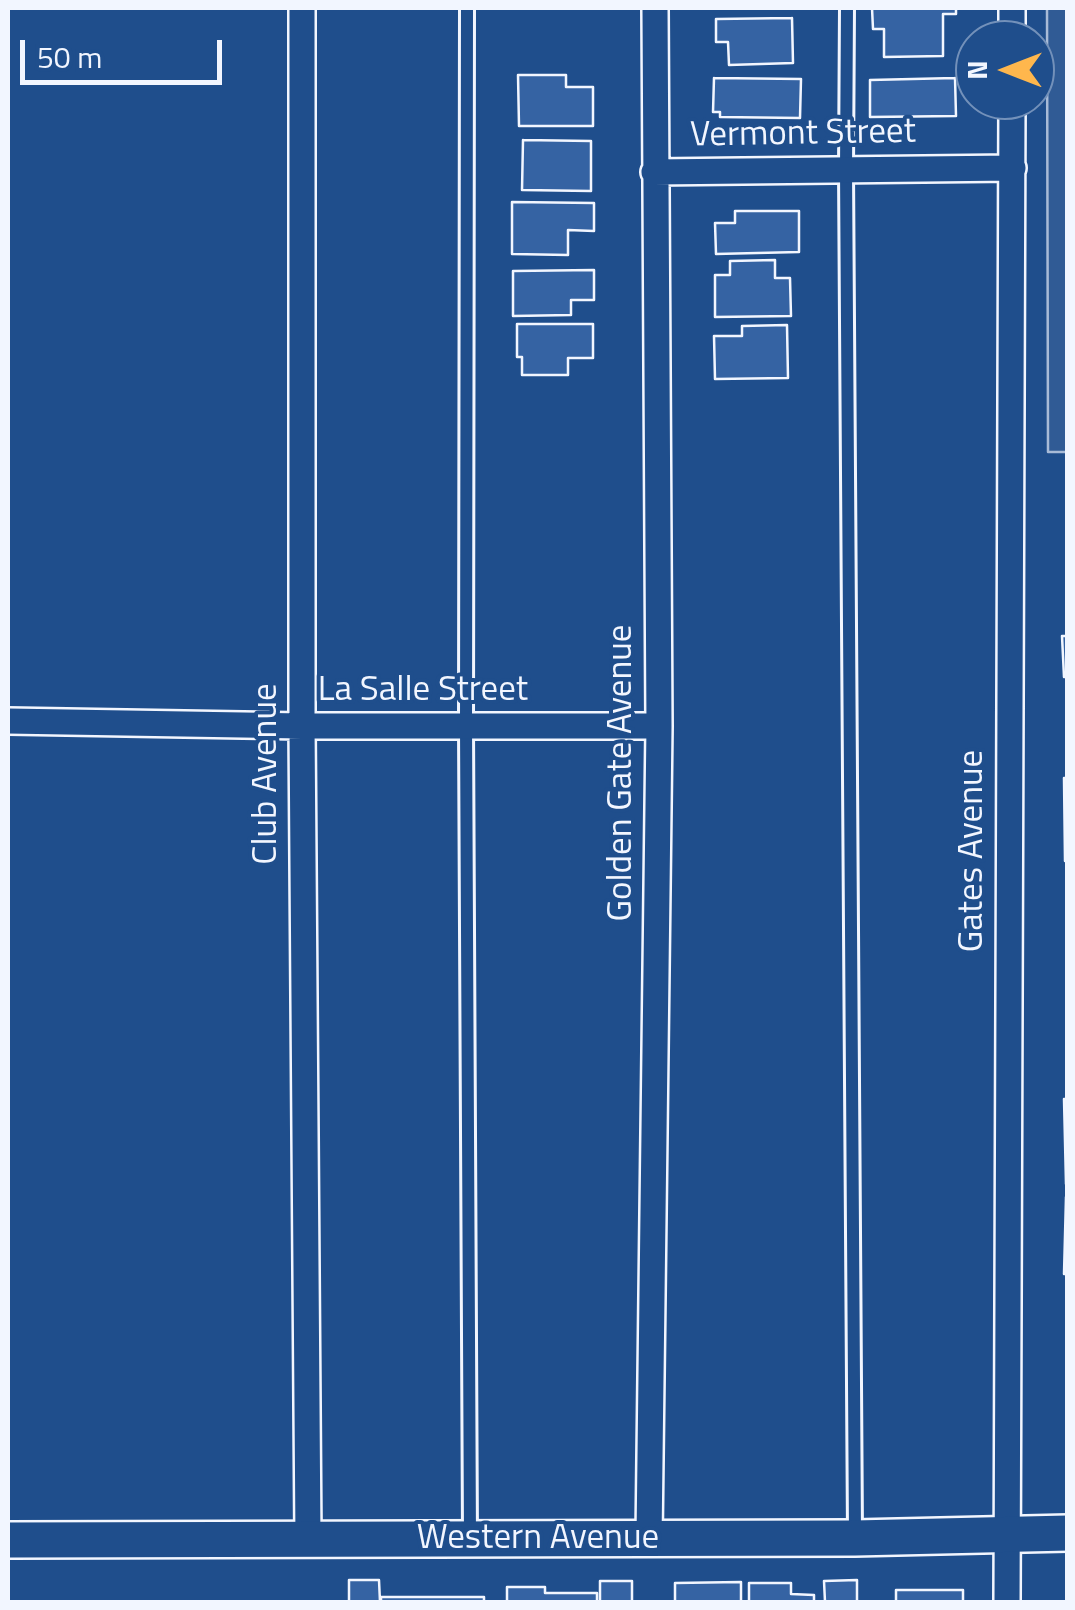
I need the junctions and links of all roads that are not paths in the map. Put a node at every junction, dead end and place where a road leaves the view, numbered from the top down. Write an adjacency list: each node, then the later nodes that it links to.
1 (302, 8): 10 (street, Club Avenue)
2 (468, 8): 11 (lane)
3 (655, 8): 8 (street, Golden Gate Avenue)
4 (848, 8): 7 (lane)
5 (1012, 120): 6 (street, Gates Avenue)
6 (1013, 168): 7 (street, Vermont Street); 13 (street, Gates Avenue)
7 (846, 170): 8 (street, Vermont Street); 16 (lane)
8 (654, 172): 12 (street, Golden Gate Avenue)
9 (8, 721): 10 (street, La Salle Street)
10 (302, 726): 11 (street, La Salle Street); 19 (street, Club Avenue)
11 (466, 726): 12 (street, La Salle Street); 17 (lane)
12 (659, 726): 15 (street, Golden Gate Avenue)
13 (1007, 1533): 14 (street, Western Avenue); 16 (street, Western Avenue); 20 (street, Gates Avenue)
14 (1068, 1534)
15 (649, 1538): 16 (street, Western Avenue); 17 (street, Western Avenue)
16 (855, 1538)
17 (470, 1539): 19 (street, Western Avenue)
18 (8, 1540): 19 (street, Western Avenue)
19 (308, 1540)
20 (1007, 1602)

